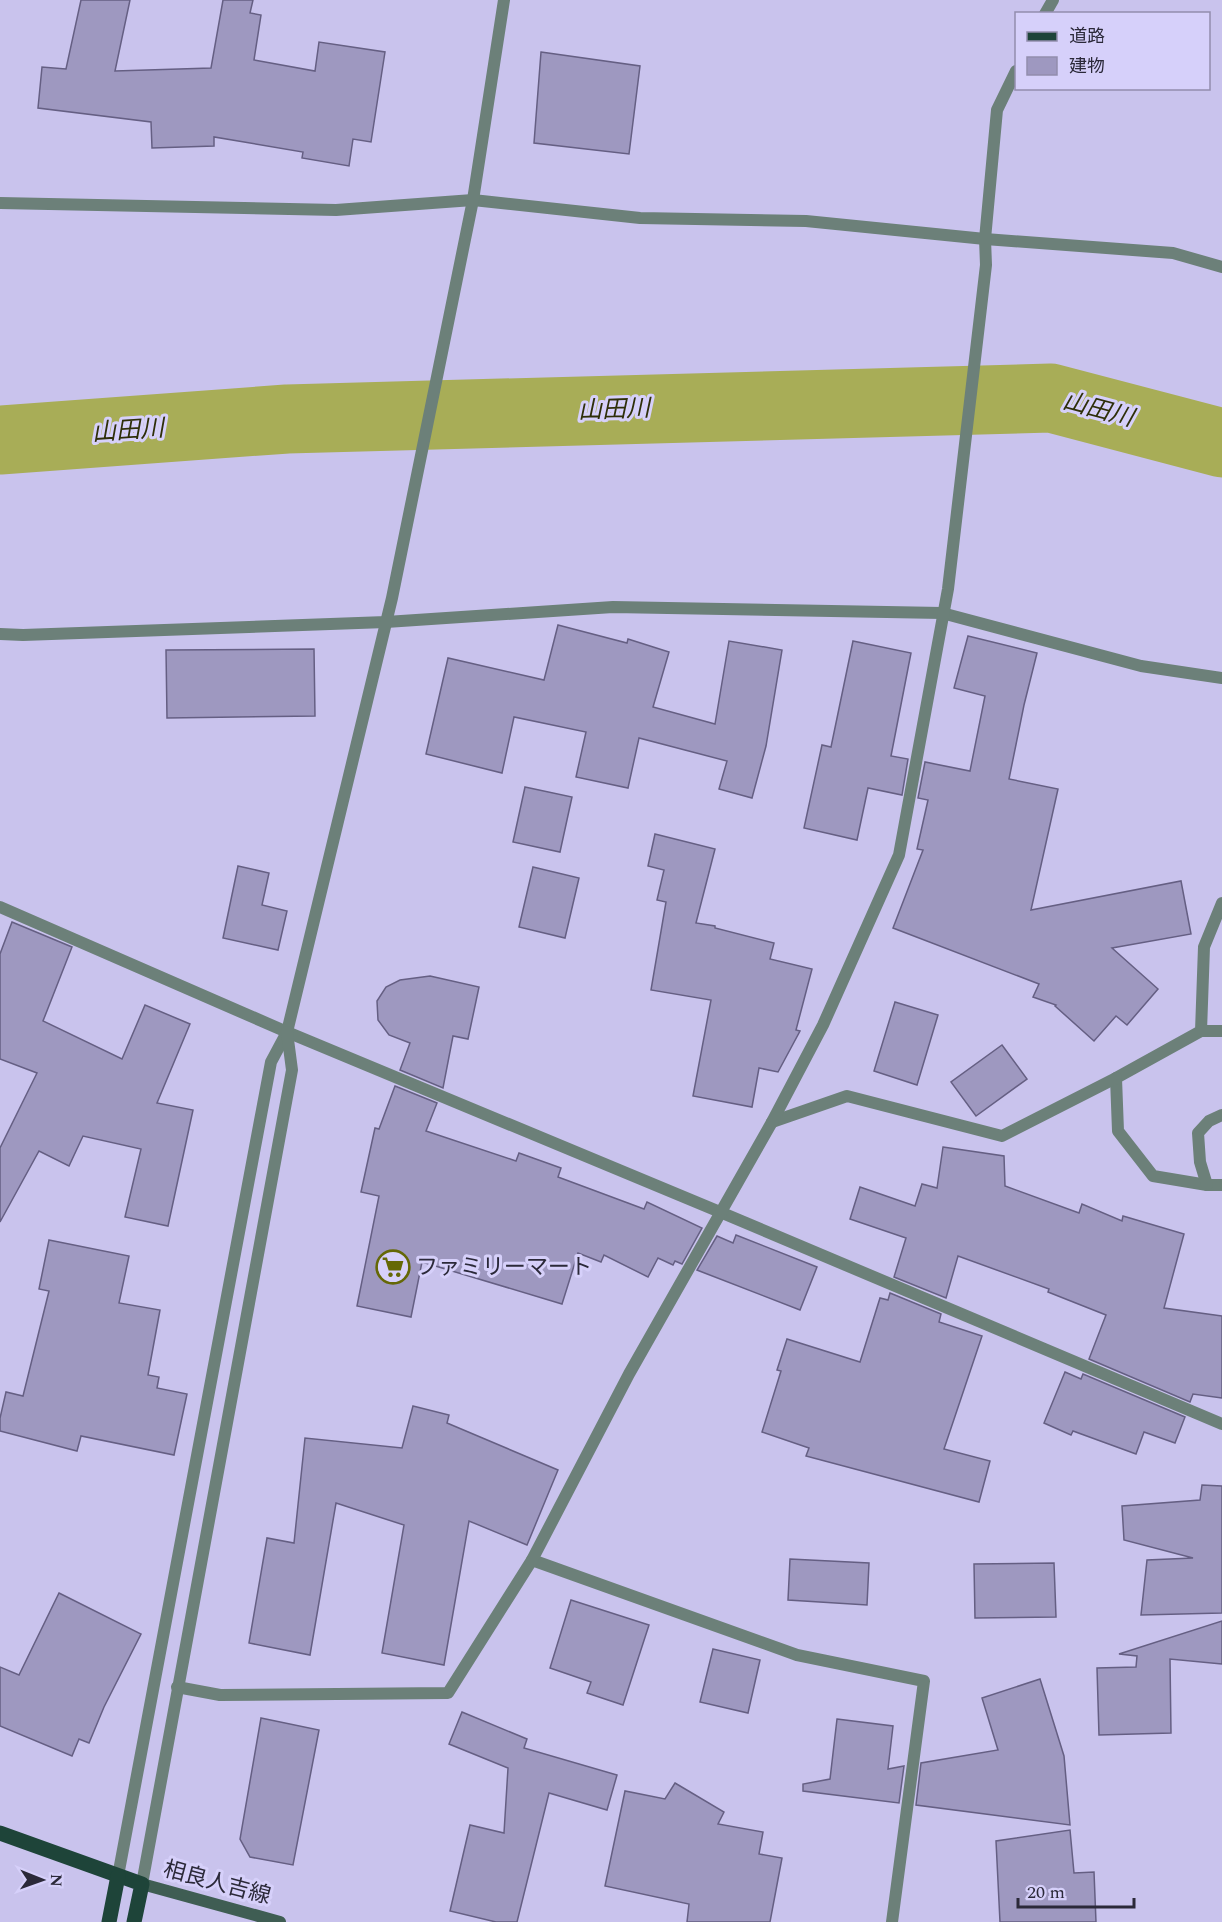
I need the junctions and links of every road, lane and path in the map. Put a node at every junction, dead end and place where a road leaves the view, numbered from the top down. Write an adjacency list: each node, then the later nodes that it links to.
1 (504, 0): 3 (street)
2 (1015, 75): 5 (street)
3 (473, 200): 4 (street); 5 (street); 8 (street)
4 (0, 203)
5 (985, 239): 6 (street); 7 (street)
6 (1222, 267)
7 (942, 613): 8 (street); 10 (street); 20 (street)
8 (386, 622): 9 (street); 17 (street)
9 (0, 634)
10 (1222, 678)
11 (1222, 903): 13 (street)
12 (0, 907): 17 (street)
13 (1208, 936): 14 (street); 15 (street)
14 (1222, 936)
15 (1201, 1031): 16 (street); 18 (street)
16 (1222, 1031)
17 (286, 1032): 23 (street); 26 (street); 28 (street)
18 (1116, 1078): 20 (street); 21 (street)
19 (1222, 1115): 21 (street)
20 (772, 1122): 23 (street)
21 (1207, 1185): 22 (street)
22 (1222, 1185)
23 (720, 1212): 24 (street); 25 (street)
24 (1222, 1424)
25 (532, 1560): 26 (street); 33 (street)
26 (177, 1688): 29 (street)
27 (0, 1833): 28 (main road)
28 (118, 1876): 29 (main road); 30 (main road)
29 (142, 1884): 31 (main road); 32 (main road, 相良人吉線)
30 (109, 1922)
31 (134, 1922)
32 (280, 1922)
33 (892, 1922)

